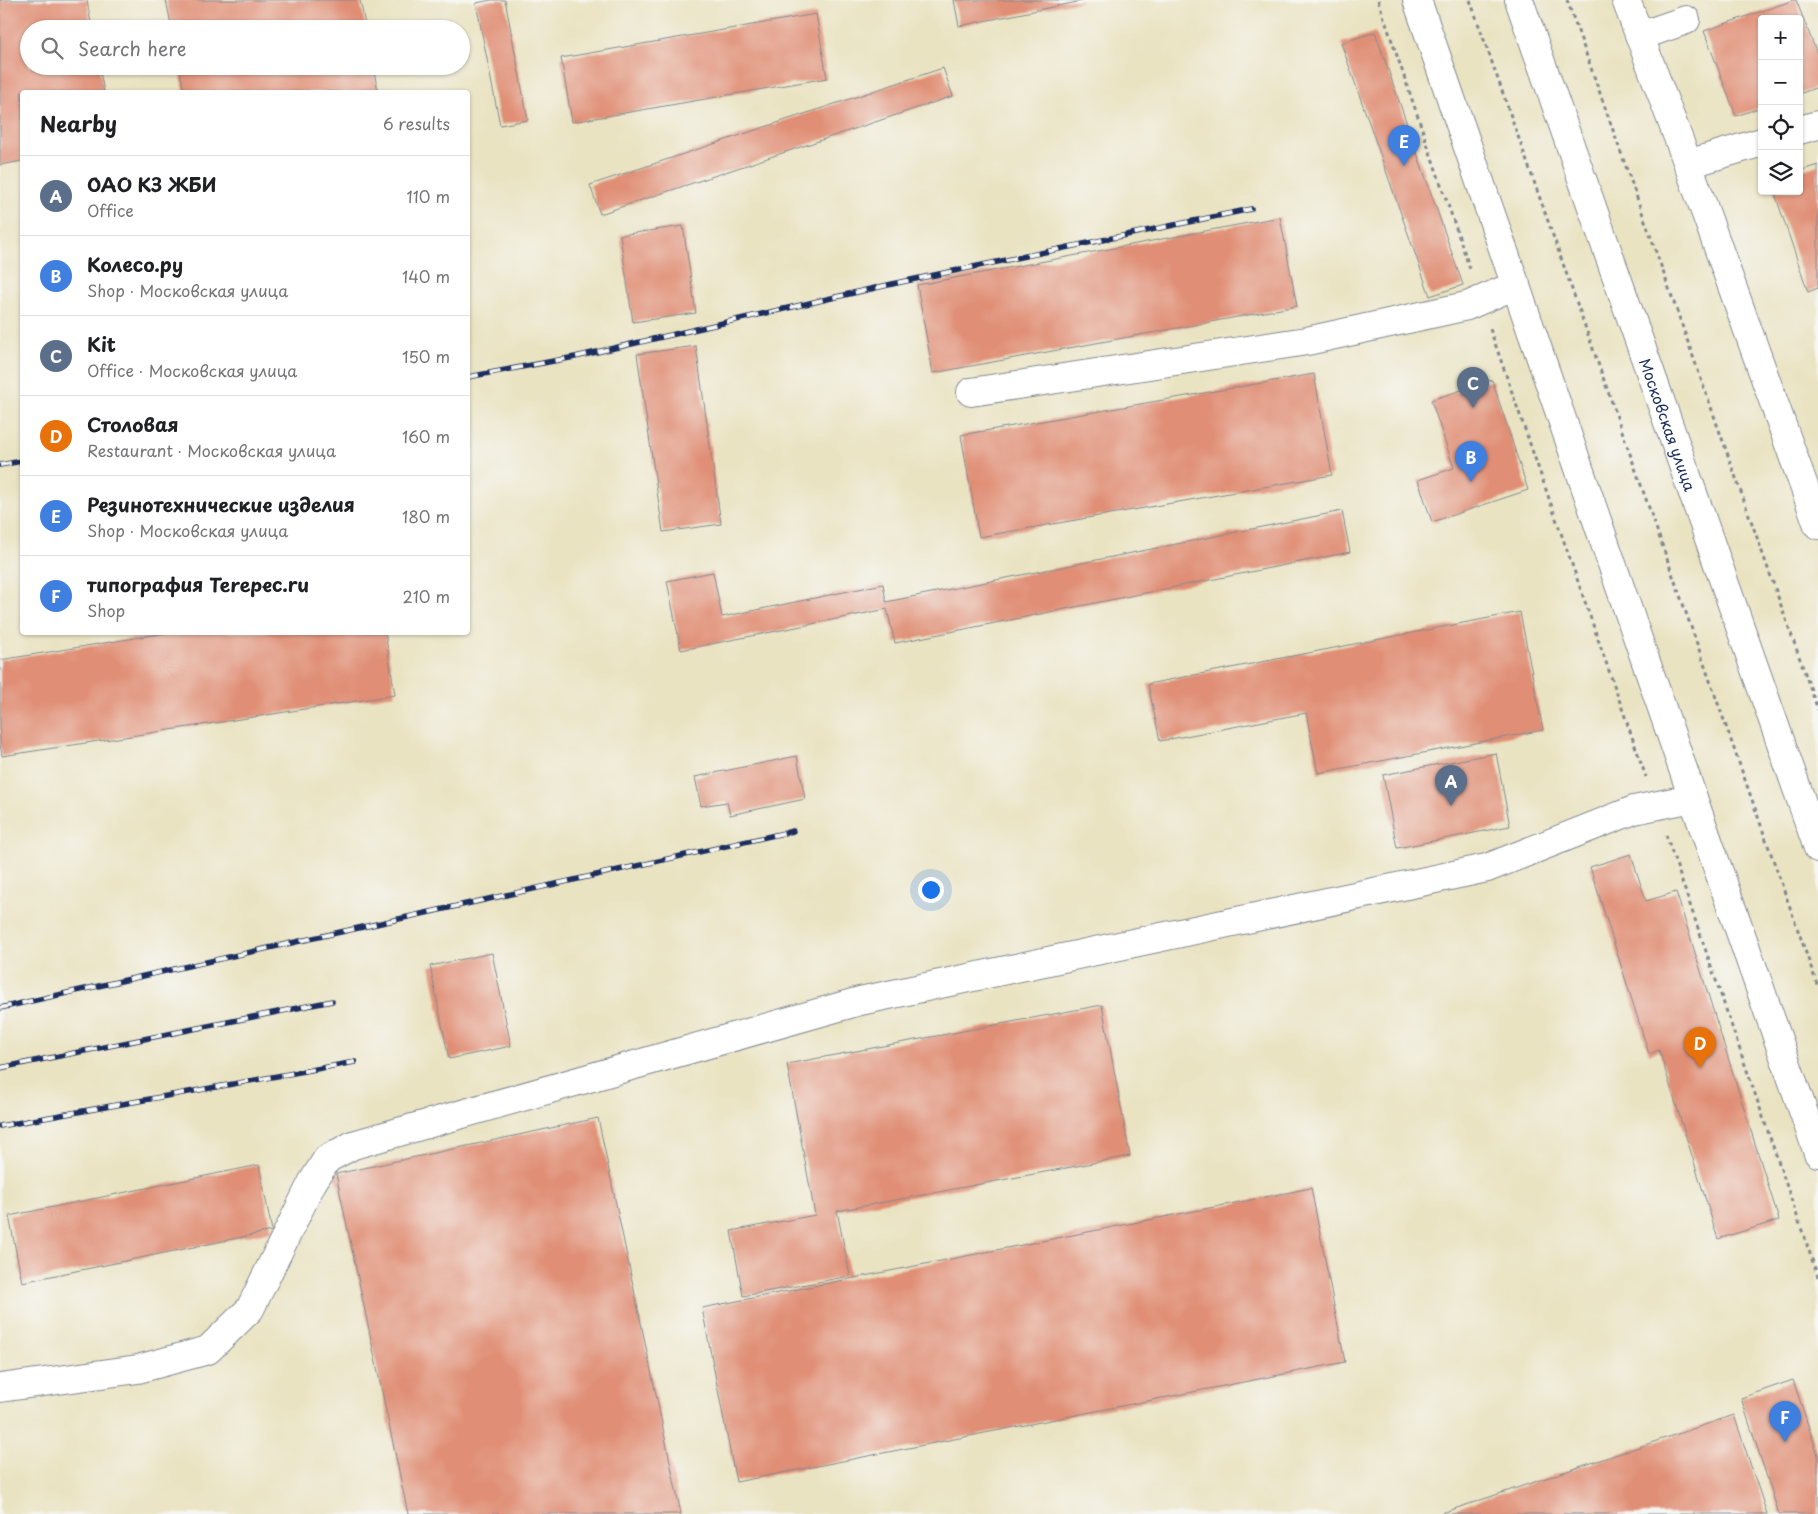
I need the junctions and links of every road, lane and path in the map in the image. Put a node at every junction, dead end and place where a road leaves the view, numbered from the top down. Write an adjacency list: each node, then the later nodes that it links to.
1 (1378, 0): 14 (path)
2 (1417, 0): 13 (main road)
3 (1470, 0): 21 (path)
4 (1519, 0): 20 (main road, Московская улица)
5 (1568, 0): 17 (path)
6 (1626, 0): 8 (main road)
7 (1686, 20): 8 (main road)
8 (1640, 36): 12 (main road)
9 (1818, 125): 10 (main road)
10 (1803, 129)
11 (1758, 143): 12 (main road)
12 (1688, 164): 16 (main road)
13 (1516, 285): 14 (main road); 18 (main road)
14 (1480, 300): 15 (main road); 19 (path)
15 (971, 392)
16 (1817, 518)
17 (1818, 710)
18 (1693, 798): 19 (main road); 22 (main road)
19 (1656, 805): 23 (path); 24 (main road)
20 (1818, 848)
21 (1818, 986)
22 (1818, 1153)
23 (1818, 1276)
24 (0, 1388)

